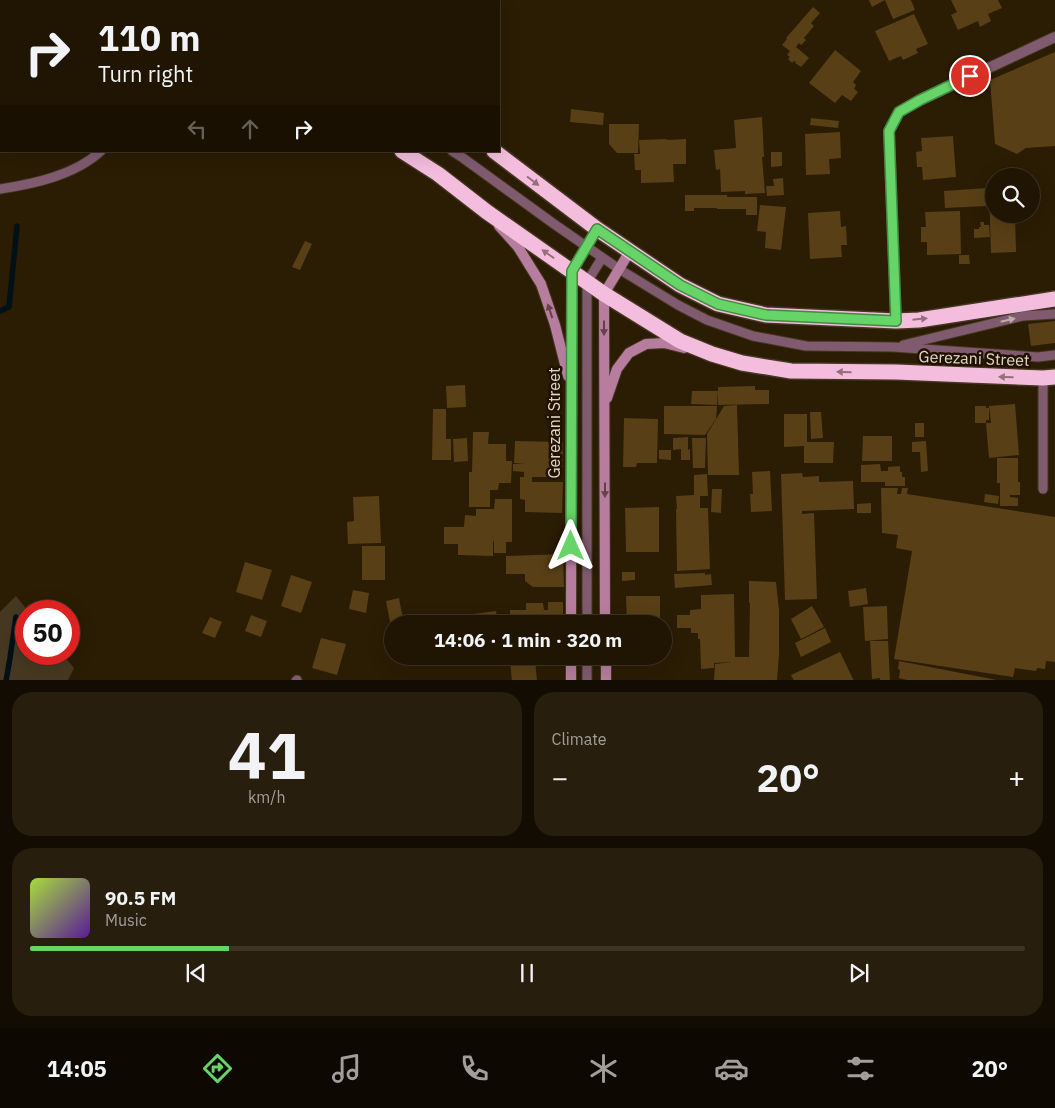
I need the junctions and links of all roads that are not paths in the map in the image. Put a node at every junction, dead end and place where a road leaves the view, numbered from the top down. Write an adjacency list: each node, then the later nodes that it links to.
1 (1055, 37): 18 (street)
2 (100, 152): 6 (lane)
3 (404, 152): 7 (highway, Gerezani Street)
4 (454, 152): 9 (lane)
5 (495, 152): 8 (highway, one-way to 8)
6 (0, 189)
7 (488, 212): 13 (highway, Gerezani Street, one-way to 7); 23 (main road, one-way to 7)
8 (597, 229): 9 (main road); 10 (highway)
9 (586, 247): 11 (lane); 13 (main road)
10 (630, 251): 12 (main road); 18 (highway)
11 (602, 258): 12 (lane); 14 (lane)
12 (619, 269): 15 (main road); 19 (lane)
13 (572, 271): 14 (highway, Gerezani Street); 23 (main road, Gerezani Street)
14 (587, 282): 15 (highway, Gerezani Street); 27 (lane)
15 (604, 294): 20 (highway, Gerezani Street); 24 (main road, one-way to 24)
16 (1055, 299): 18 (highway, one-way to 16)
17 (1055, 314): 19 (lane, one-way to 17)
18 (896, 321)
19 (893, 348): 21 (lane)
20 (712, 354): 22 (highway, Gerezani Street, one-way to 20); 24 (main road)
21 (1055, 355)
22 (1049, 378): 25 (lane)
23 (572, 392): 26 (main road, Gerezani Street)
24 (604, 405): 28 (main road, one-way to 28)
25 (1043, 489)
26 (571, 615)
27 (587, 615)
28 (606, 615)
29 (571, 665): 32 (main road)
30 (587, 665): 33 (lane)
31 (606, 665): 34 (main road)
32 (571, 680)
33 (587, 680)
34 (606, 680)

